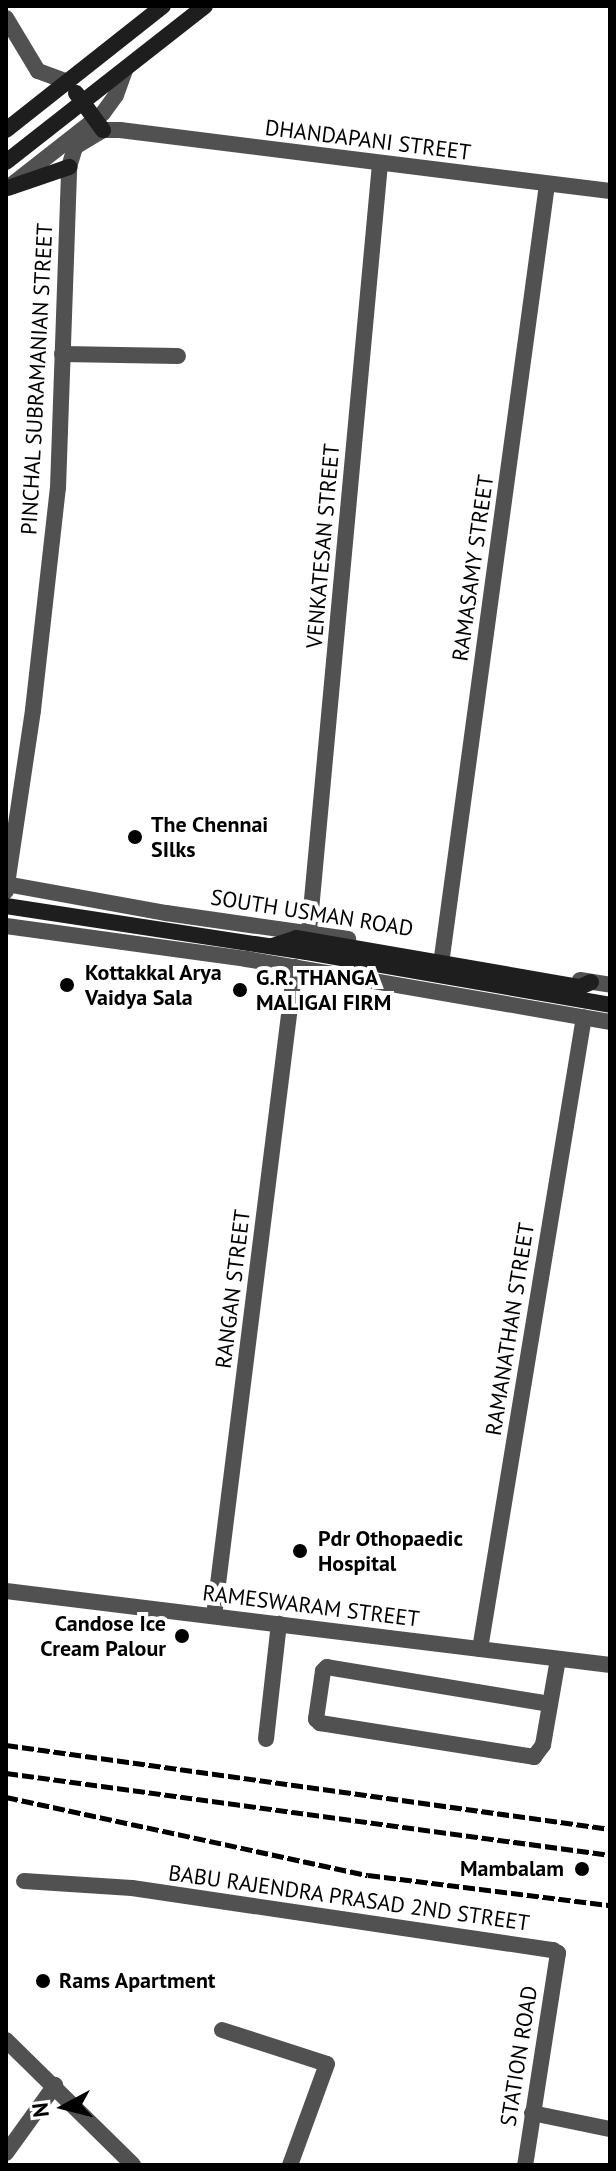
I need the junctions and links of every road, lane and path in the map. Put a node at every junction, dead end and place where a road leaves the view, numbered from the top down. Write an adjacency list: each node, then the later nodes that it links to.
1 (163, 6): 5 (main road)
2 (205, 6): 4 (main road)
3 (6, 18): 5 (street)
4 (125, 70): 6 (main road); 7 (street)
5 (68, 82): 6 (main road); 8 (main road)
6 (81, 101): 7 (main road); 9 (main road)
7 (100, 121): 10 (street, DHANDAPANI STREET); 11 (street); 13 (street)
8 (6, 130)
9 (6, 162)
10 (380, 163): 12 (street, DHANDAPANI STREET); 20 (street, VENKATESAN STREET)
11 (69, 167): 13 (main road); 15 (street, PINCHAL SUBRAMANIAN STREET)
12 (547, 184): 14 (street, DHANDAPANI STREET); 22 (street, RAMASAMY STREET)
13 (7, 189)
14 (610, 191)
15 (62, 354): 16 (street); 17 (street, PINCHAL SUBRAMANIAN STREET)
16 (178, 356)
17 (7, 886): 20 (street, SOUTH USMAN ROAD)
18 (6, 906): 21 (main road, bridge)
19 (6, 926): 23 (street)
20 (309, 932): 22 (street, SOUTH USMAN ROAD)
21 (272, 946): 24 (main road); 26 (main road, bridge)
22 (442, 957): 24 (street, SOUTH USMAN ROAD)
23 (295, 967): 27 (street); 30 (street, RANGAN STREET)
24 (591, 982): 25 (street, SOUTH USMAN ROAD)
25 (610, 985)
26 (610, 1005)
27 (584, 1017): 28 (street); 32 (street, RAMANATHAN STREET)
28 (610, 1022)
29 (6, 1591): 30 (street, RAMESWARAM STREET)
30 (214, 1616): 31 (street, RAMESWARAM STREET)
31 (279, 1624): 32 (street, RAMESWARAM STREET); 36 (street)
32 (480, 1649): 33 (street, RAMESWARAM STREET)
33 (558, 1659): 34 (street, RAMESWARAM STREET); 35 (street)
34 (610, 1665)
35 (550, 1704): 35 (street)
36 (266, 1739)
37 (24, 1881): 38 (street, BABU RAJENDRA PRASAD 2ND STREET)
38 (558, 1953): 42 (street, STATION ROAD)
39 (222, 2030): 46 (street)
40 (6, 2040): 41 (street)
41 (55, 2085): 44 (street); 45 (street)
42 (532, 2113): 43 (street); 47 (street, STATION ROAD)
43 (610, 2129)
44 (6, 2153)
45 (133, 2165)
46 (290, 2165)
47 (525, 2165)

